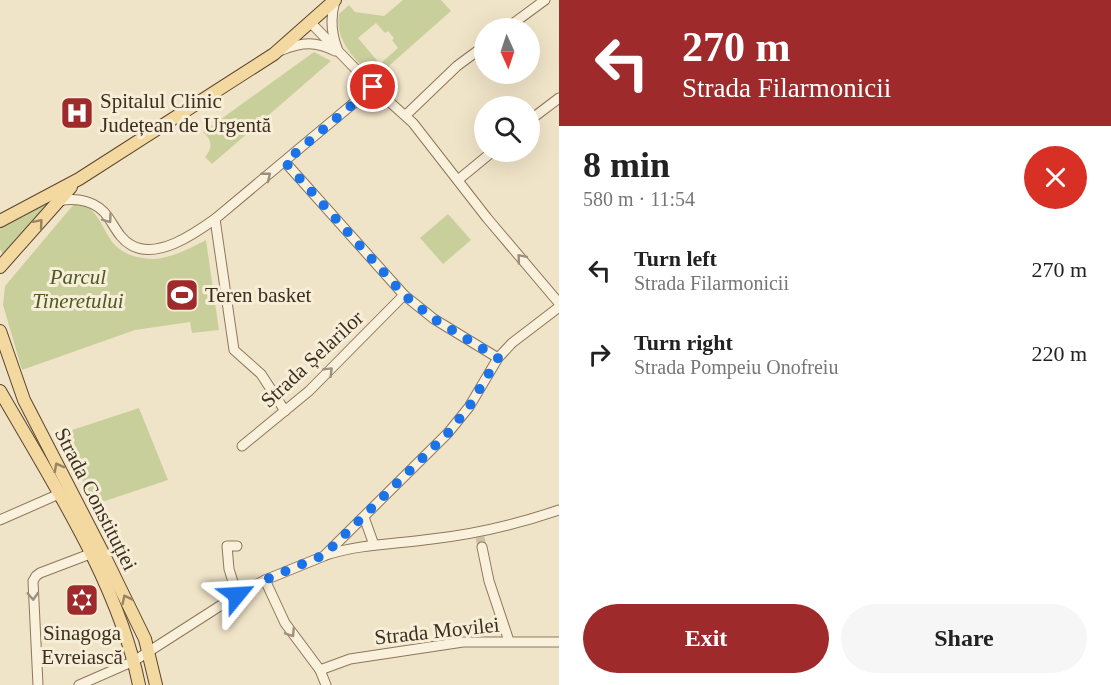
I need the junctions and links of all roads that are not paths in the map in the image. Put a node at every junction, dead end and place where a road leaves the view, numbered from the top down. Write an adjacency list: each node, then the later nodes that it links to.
1 (335, 0): 4 (main road); 5 (street)
2 (545, 0): 3 (street)
3 (521, 18)
4 (311, 23): 5 (street); 6 (main road)
5 (339, 53): 6 (street); 8 (street)
6 (274, 54): 14 (main road)
7 (474, 54): 11 (street)
8 (373, 87): 11 (street); 12 (street)
9 (559, 98): 10 (street)
10 (540, 112)
11 (406, 115): 15 (street)
12 (285, 162): 17 (street, one-way to 12); 20 (street)
13 (480, 162): 15 (street)
14 (79, 179): 16 (main road); 18 (main road)
15 (458, 180): 21 (street, one-way to 15)
16 (58, 202): 17 (street, one-way to 17); 19 (main road, one-way to 16)
17 (215, 219): 25 (street)
18 (0, 221)
19 (0, 267)
20 (404, 295): 23 (street); 25 (street, Strada Șelarilor, one-way to 20)
21 (559, 305): 23 (street)
22 (0, 331): 34 (main road, Strada Constituției, one-way to 22)
23 (498, 358): 29 (street)
24 (0, 391): 27 (main road, Strada Constituției)
25 (285, 411): 26 (street, Strada Șelarilor)
26 (242, 446)
27 (59, 494): 30 (street); 35 (main road, Strada Constituției)
28 (559, 510): 31 (street)
29 (364, 518): 31 (street); 36 (street)
30 (0, 520)
31 (374, 545): 36 (street)
32 (237, 546): 38 (street)
33 (482, 547): 39 (street)
34 (104, 553): 35 (main road); 41 (main road, Strada Constituției, one-way to 34)
35 (90, 554): 42 (main road, Strada Constituției); 44 (street, one-way to 44)
36 (324, 555): 37 (street)
37 (265, 580): 38 (street); 43 (street, one-way to 43)
38 (237, 595): 41 (street)
39 (509, 641): 40 (street, Strada Movilei); 43 (street, Strada Movilei)
40 (559, 642)
41 (150, 652): 42 (street); 47 (main road, Strada Constituției)
42 (134, 661): 45 (street); 46 (main road, Strada Constituției)
43 (320, 670): 48 (street)
44 (38, 685)
45 (79, 685)
46 (139, 685)
47 (156, 685)
48 (326, 685)

